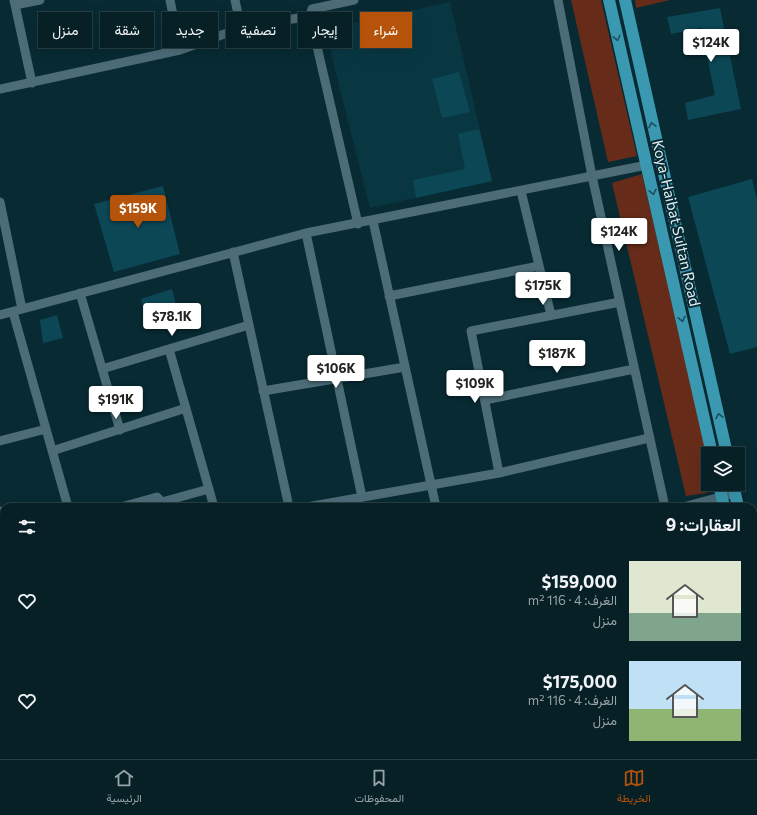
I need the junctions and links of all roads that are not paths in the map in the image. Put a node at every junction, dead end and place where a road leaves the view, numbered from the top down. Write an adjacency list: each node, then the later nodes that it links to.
1 (40, 0): 8 (street)
2 (170, 0): 13 (street)
3 (235, 0): 10 (street)
4 (354, 0): 9 (street)
5 (558, 0): 17 (street)
6 (609, 0): 16 (main road, Koya-Haibat Sultan Road, one-way to 16)
7 (625, 0): 47 (main road, Koya-Haibat Sultan Road, one-way to 7)
8 (15, 3): 14 (street)
9 (311, 8): 11 (street); 21 (street)
10 (238, 12)
11 (290, 14)
12 (226, 33): 13 (street)
13 (180, 50): 14 (street)
14 (32, 83): 15 (street)
15 (0, 89)
16 (647, 165): 17 (street); 46 (main road, Koya-Haibat Sultan Road, one-way to 46)
17 (592, 176): 18 (street); 28 (street)
18 (521, 191): 20 (street); 25 (street)
19 (0, 202): 23 (street)
20 (373, 221): 21 (street); 27 (street)
21 (358, 224): 22 (street)
22 (306, 233): 24 (street); 38 (street)
23 (4, 239): 29 (street)
24 (233, 252): 26 (street); 33 (street)
25 (539, 266): 27 (street); 32 (street)
26 (80, 293): 29 (street); 36 (street)
27 (389, 296): 35 (street)
28 (620, 302): 32 (street); 37 (street)
29 (22, 309): 30 (street)
30 (13, 312): 31 (street); 42 (street)
31 (0, 315)
32 (551, 315): 40 (street)
33 (249, 325): 34 (street); 39 (street)
34 (169, 349): 36 (street); 41 (street)
35 (405, 367): 38 (street); 50 (street)
36 (102, 369): 43 (street)
37 (634, 369): 40 (street); 44 (street)
38 (337, 379): 39 (street); 55 (street)
39 (263, 391): 60 (street)
40 (485, 400): 49 (street)
41 (186, 408): 43 (street); 51 (street)
42 (46, 429): 45 (street); 48 (street)
43 (120, 430): 48 (street)
44 (650, 438): 49 (street); 63 (street)
45 (0, 441)
46 (710, 447)
47 (725, 447)
48 (52, 451): 57 (street)
49 (499, 473): 50 (street)
50 (431, 485): 55 (street); 62 (street)
51 (209, 489): 58 (street); 59 (street)
52 (721, 491): 56 (main road)
53 (732, 491): 56 (street)
54 (734, 491): 64 (main road)
55 (362, 497): 61 (street)
56 (723, 502)
57 (67, 503)
58 (136, 503)
59 (213, 503)
60 (288, 503)
61 (329, 503)
62 (435, 503)
63 (664, 503)
64 (737, 503)

